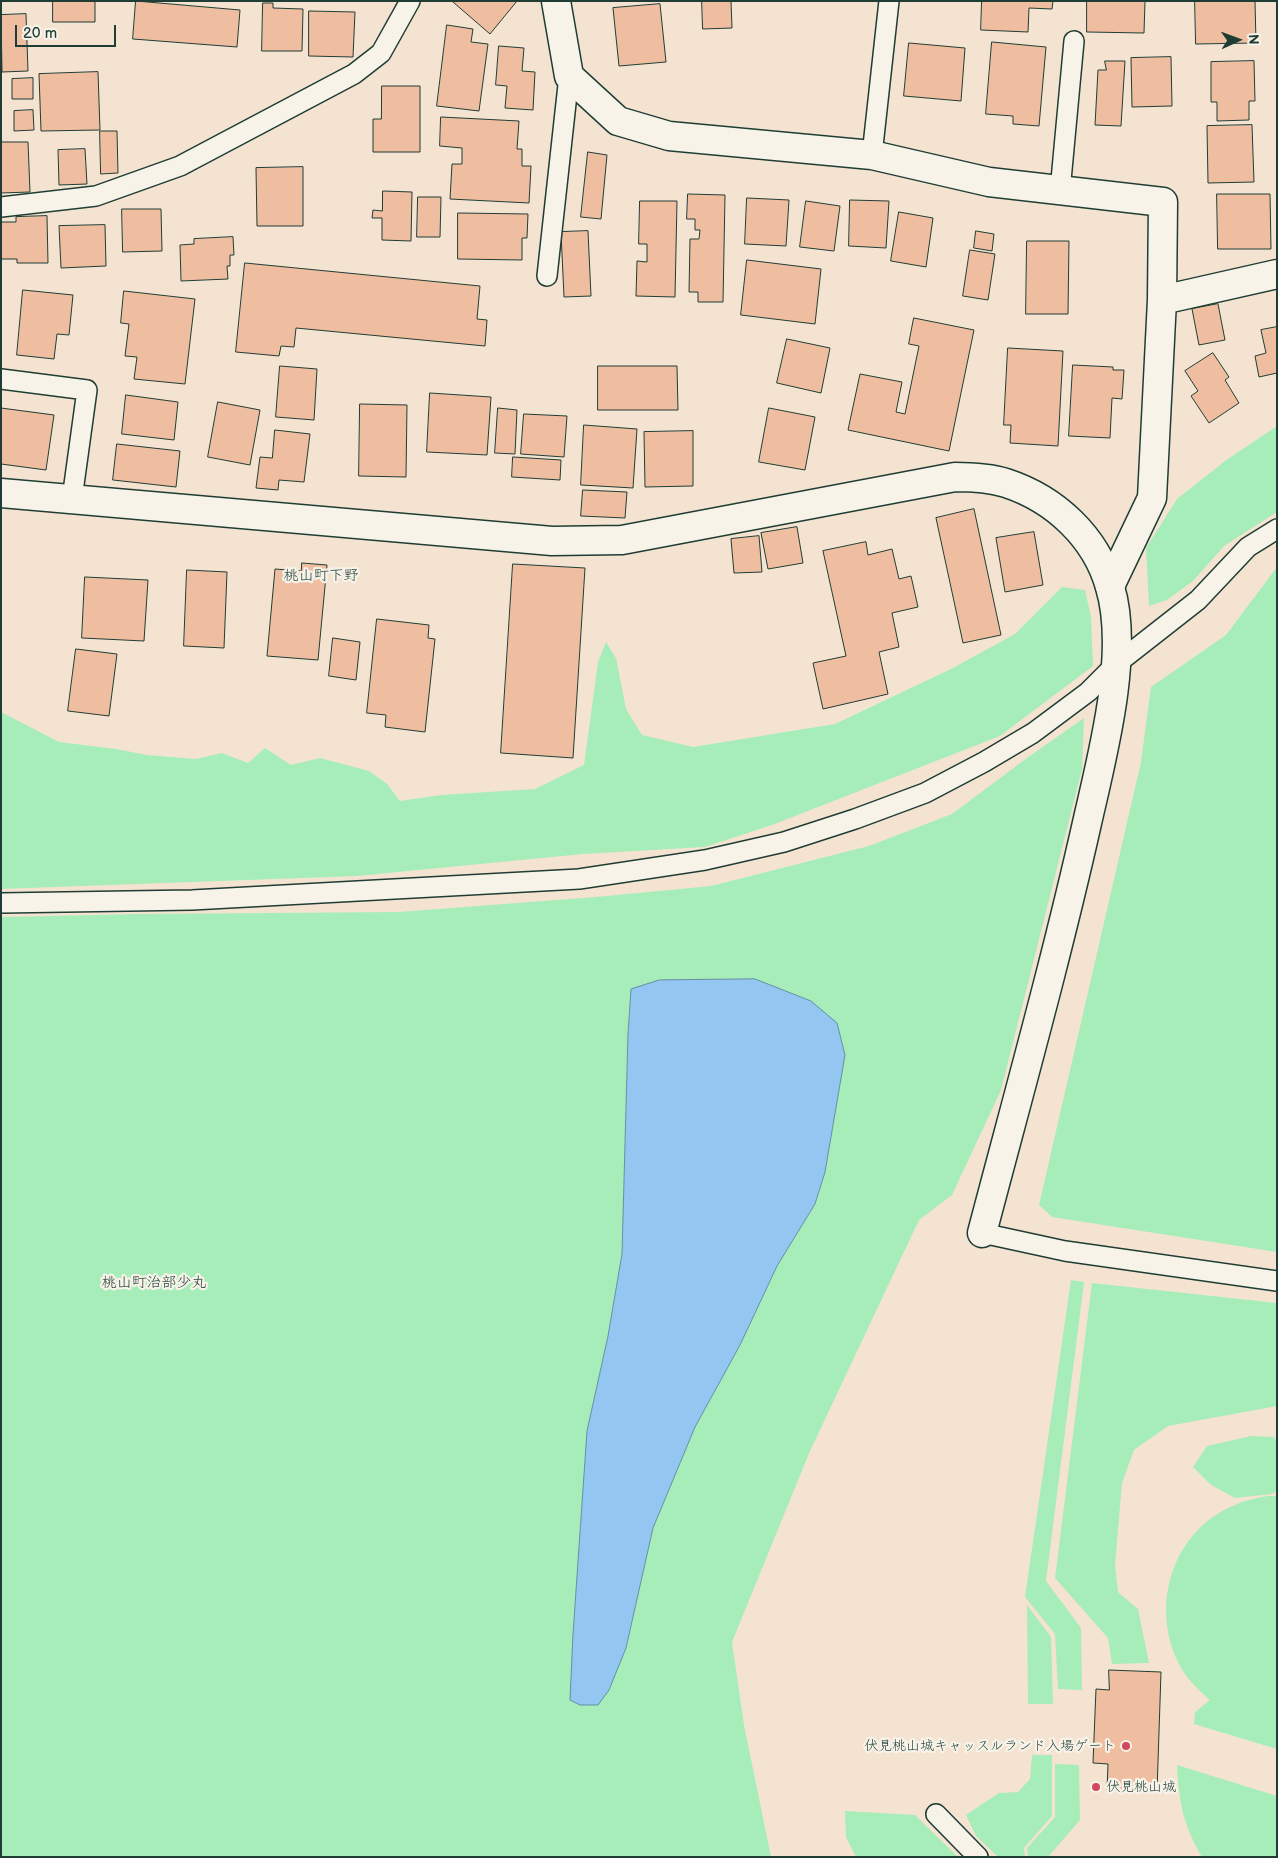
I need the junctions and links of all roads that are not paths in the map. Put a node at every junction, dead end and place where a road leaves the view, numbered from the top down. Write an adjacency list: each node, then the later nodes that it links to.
1 (410, 1): 8 (lane)
2 (556, 1): 5 (street)
3 (889, 1): 6 (lane)
4 (1074, 41): 7 (lane)
5 (569, 76): 6 (street); 10 (lane)
6 (872, 156): 7 (street)
7 (1060, 191): 11 (street)
8 (1, 207)
9 (1277, 274): 11 (street)
10 (546, 276)
11 (1162, 300): 16 (street)
12 (1, 378): 14 (lane)
13 (1, 493): 14 (street)
14 (72, 499): 16 (street)
15 (1277, 529): 17 (lane)
16 (1110, 586): 17 (street)
17 (1115, 665): 18 (lane); 19 (street)
18 (1, 903)
19 (982, 1233): 20 (lane)
20 (1277, 1282)
21 (936, 1814): 22 (lane)
22 (978, 1857)

